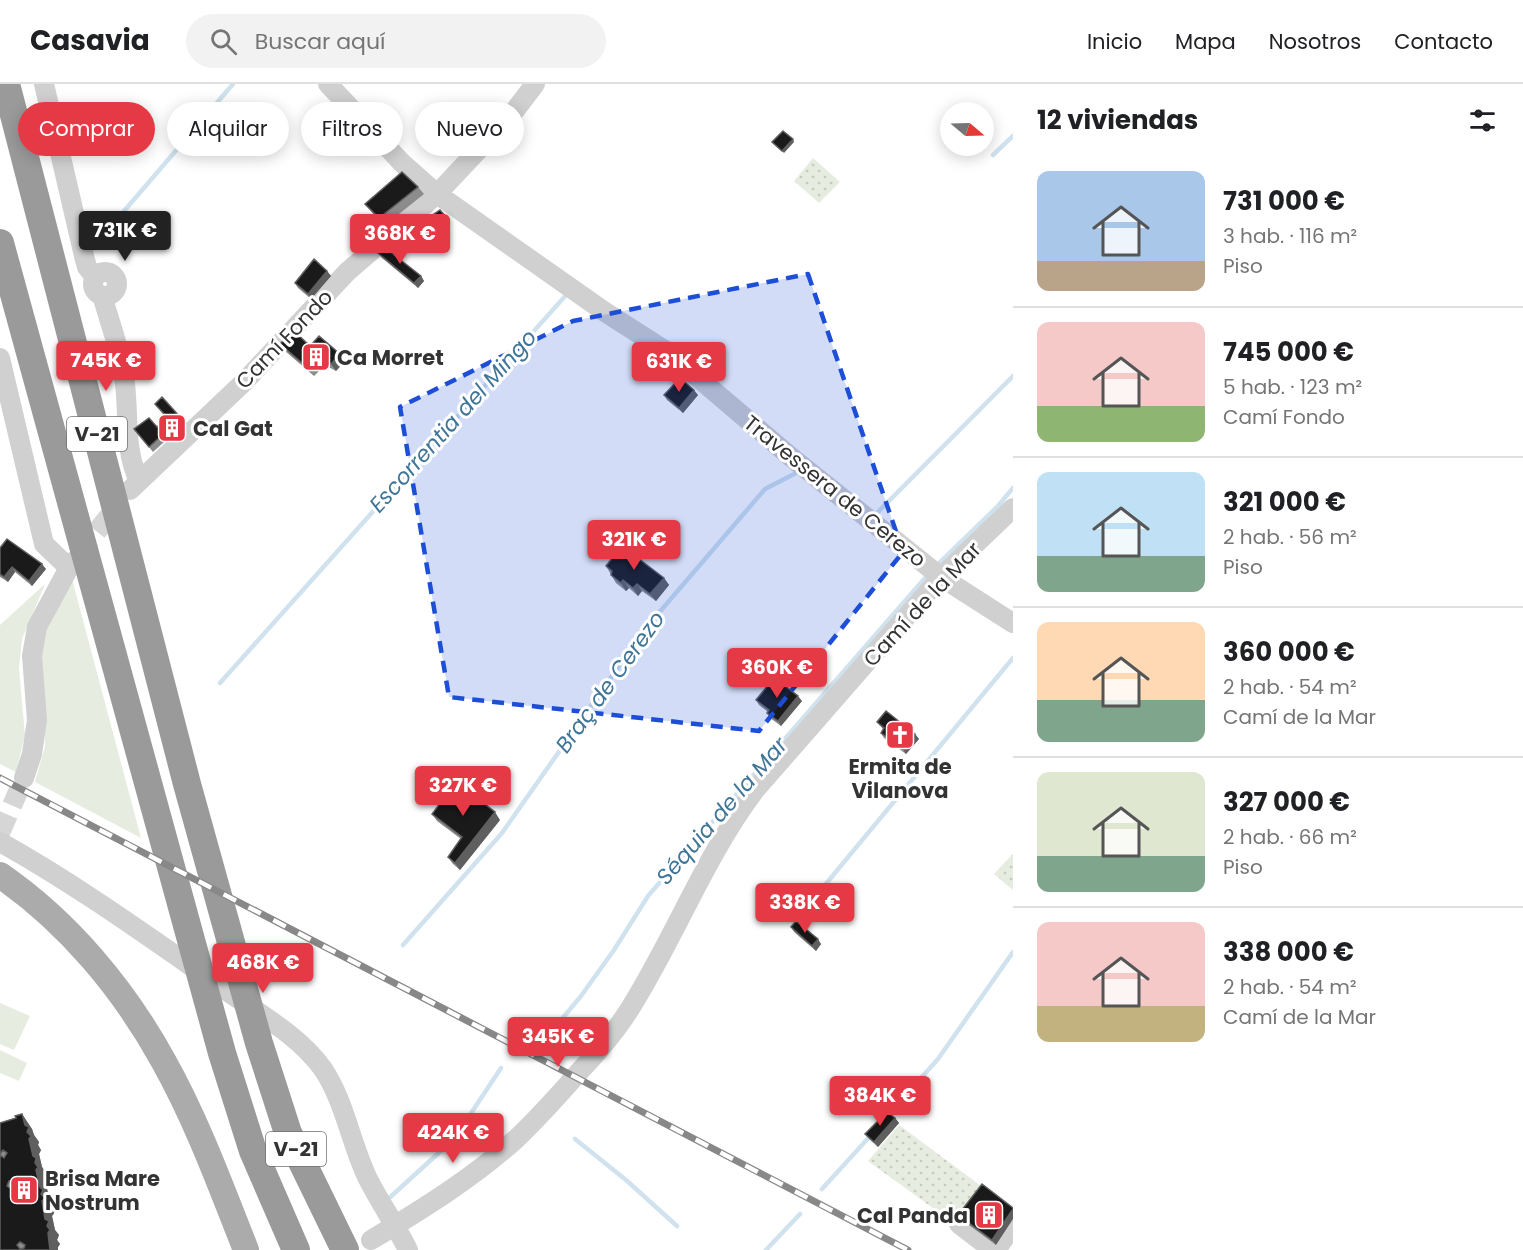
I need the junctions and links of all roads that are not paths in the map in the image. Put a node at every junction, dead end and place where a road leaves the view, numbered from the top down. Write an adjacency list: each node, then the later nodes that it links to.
1 (6, 84): 20 (highway, V-21)
2 (44, 84): 5 (street, Camí Fondo)
3 (328, 84): 5 (street, Travessera de Cerezo)
4 (535, 84): 5 (street, Camí Fondo)
5 (437, 194): 9 (street, Travessera de Cerezo)
6 (0, 243): 19 (highway, V-21)
7 (0, 358): 11 (street)
8 (1013, 507): 9 (street, Camí de la Mar)
9 (941, 577): 10 (street, Travessera de Cerezo); 15 (street, Camí de la Mar)
10 (1013, 623)
11 (24, 778)
12 (0, 842): 15 (street)
13 (0, 875): 18 (main road)
14 (959, 1224): 16 (street)
15 (396, 1225): 17 (street, Camí de la Mar); 21 (street)
16 (1013, 1226)
17 (371, 1240)
18 (246, 1250)
19 (296, 1250)
20 (345, 1250)
21 (408, 1250)

